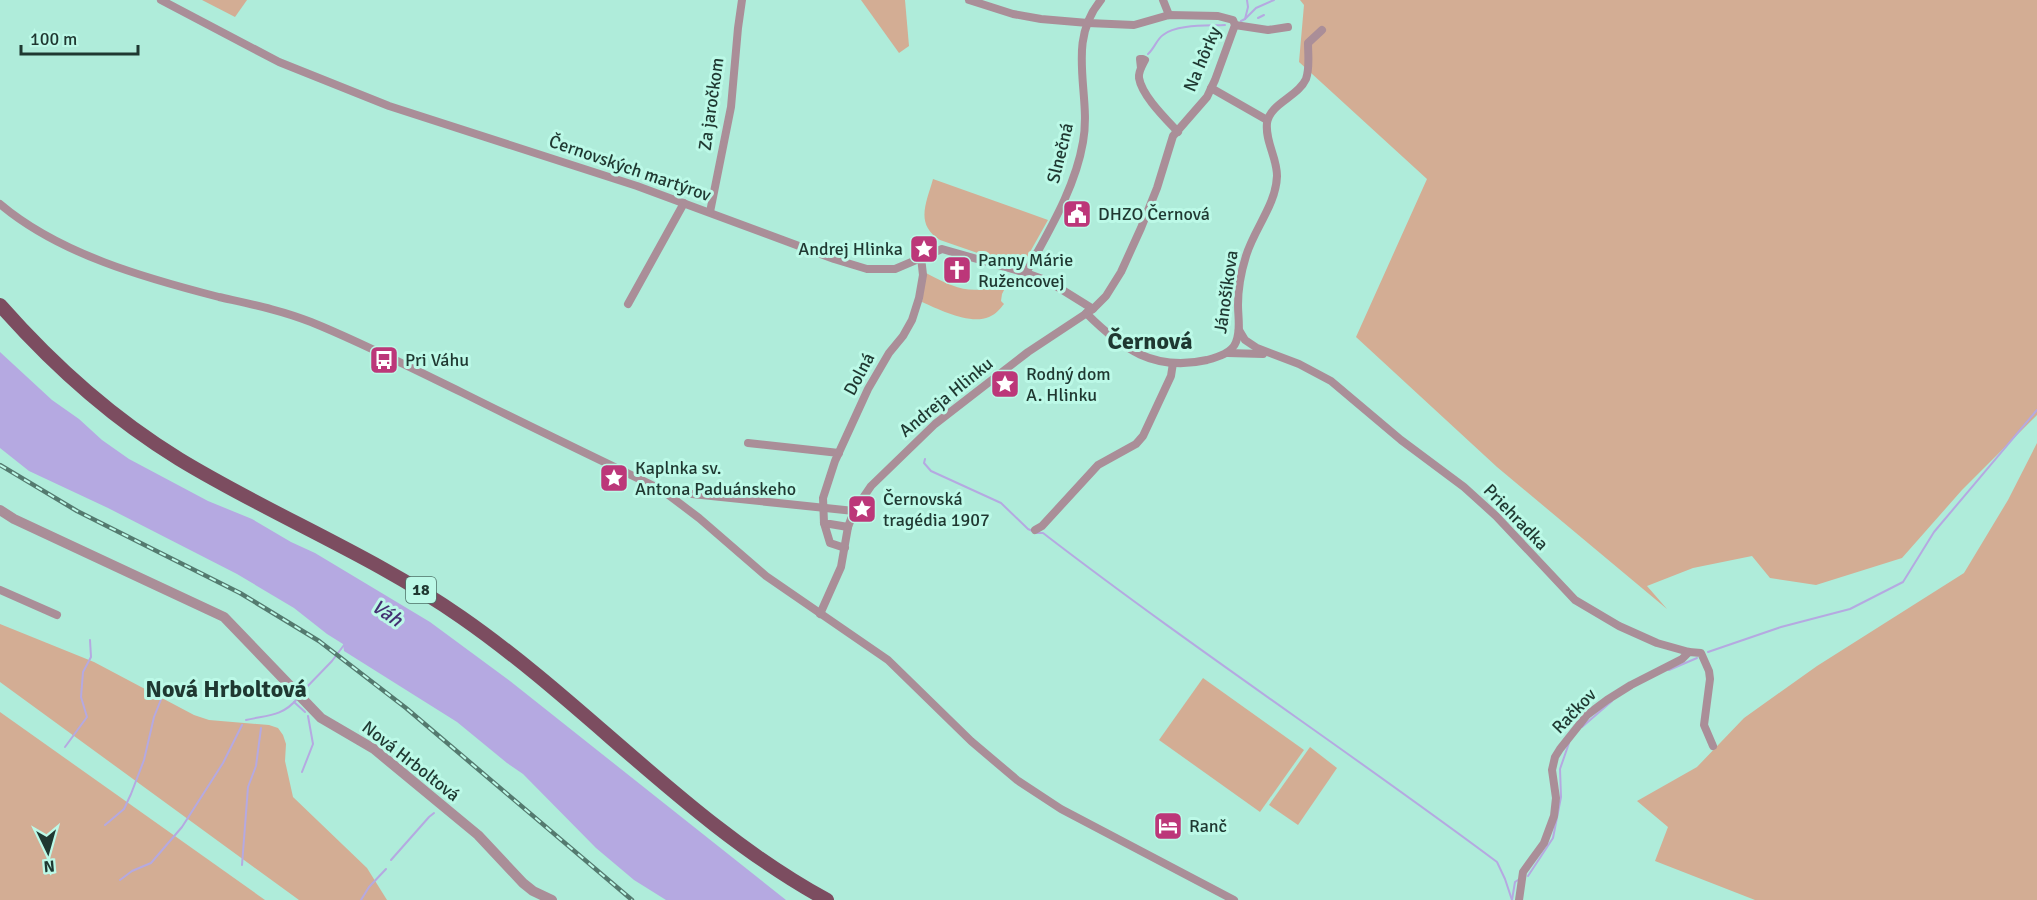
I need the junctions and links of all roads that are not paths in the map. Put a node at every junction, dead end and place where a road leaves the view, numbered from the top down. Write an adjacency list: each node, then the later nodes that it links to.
1 (160, 0): 15 (street, Černovských martýrov)
2 (742, 0): 17 (street, Za jaročkom)
3 (969, 0): 7 (street)
4 (1101, 0): 7 (street, Slnečná)
5 (1163, 0): 6 (street)
6 (1169, 15): 7 (street); 8 (street)
7 (1088, 23): 19 (street, Slnečná)
8 (1234, 23): 9 (street); 12 (street, Na hôrky)
9 (1288, 27)
10 (1322, 30): 13 (street)
11 (1141, 68): 14 (street)
12 (1211, 88): 13 (street); 14 (street, Na hôrky)
13 (1267, 120): 23 (street, Jánošíkova)
14 (1175, 134): 22 (street, Andreja Hlinku)
15 (684, 203): 17 (street, Černovských martýrov); 20 (street)
16 (0, 204): 29 (street)
17 (710, 212): 18 (street, Černovských martýrov)
18 (921, 257): 19 (street, Černovských martýrov); 28 (street, Dolná)
19 (1026, 273): 22 (street, Černovských martýrov)
20 (628, 304)
21 (0, 305): 43 (main road, 18)
22 (1090, 311): 26 (street, Jánošíkova); 32 (street, Andreja Hlinku)
23 (1239, 330): 24 (street, Jánošíkova); 25 (street, Priehradka)
24 (1228, 353): 25 (street); 26 (street, Jánošíkova)
25 (1276, 356): 40 (street, Priehradka)
26 (1173, 363): 35 (street)
27 (748, 442): 28 (street)
28 (839, 453): 30 (street, Dolná)
29 (662, 490): 30 (street); 38 (street)
30 (822, 507): 32 (street); 33 (street)
31 (0, 510): 42 (street, Nová Hrboltová)
32 (854, 511): 34 (street, Andreja Hlinku)
33 (824, 523): 34 (street); 36 (street)
34 (848, 527): 36 (street, Andreja Hlinku)
35 (1035, 530)
36 (845, 548): 38 (street, Andreja Hlinku)
37 (0, 590): 39 (street)
38 (820, 614): 44 (street)
39 (57, 615)
40 (1689, 652): 41 (street, Priehradka); 45 (street, Račkov)
41 (1713, 746)
42 (552, 900)
43 (826, 900)
44 (1234, 900)
45 (1519, 900)

